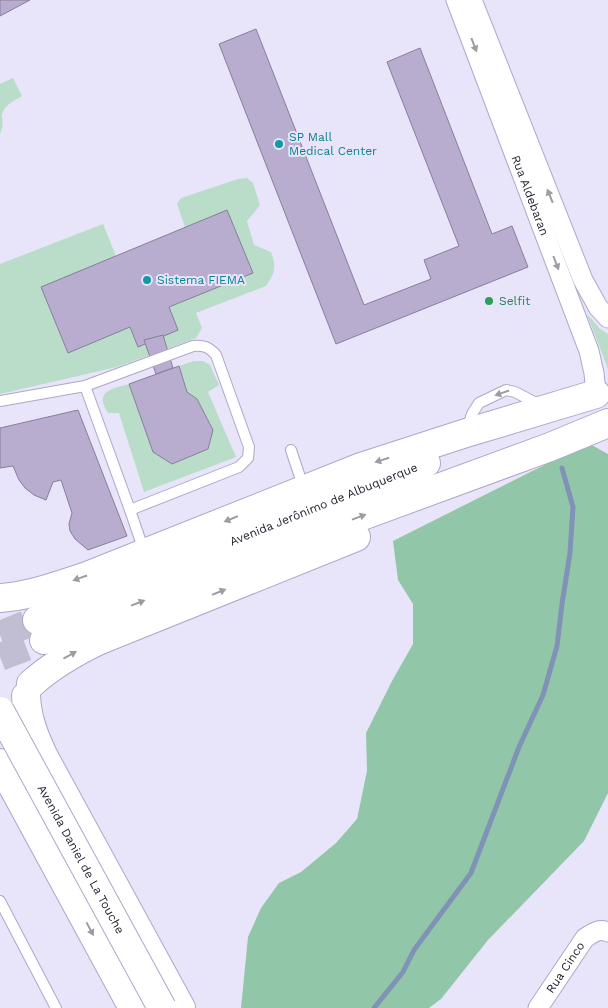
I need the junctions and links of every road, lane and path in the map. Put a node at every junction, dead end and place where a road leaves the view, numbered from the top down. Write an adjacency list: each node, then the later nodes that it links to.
1 (456, 0): 5 (street, Rua Aldebaran, one-way to 5)
2 (472, 0): 3 (street, Rua Aldebaran, one-way to 2)
3 (608, 318)
4 (85, 386): 6 (lane); 11 (lane); 11 (lane)
5 (602, 391): 8 (main road, Avenida Jerônimo de Albuquerque, one-way to 8); 10 (main road, one-way to 10)
6 (0, 402)
7 (605, 427): 8 (main road, Avenida Jerônimo de Albuquerque)
8 (550, 447): 15 (main road, one-way to 8)
9 (291, 450): 10 (lane)
10 (304, 490): 12 (main road, one-way to 12)
11 (130, 510): 12 (lane)
12 (145, 553): 13 (main road, one-way to 13)
13 (0, 598)
14 (0, 603): 15 (main road)
15 (28, 690): 17 (main road); 27 (main road)
16 (0, 711): 26 (main road, Avenida Daniel de La Touche, bridge)
17 (0, 726)
18 (0, 763): 25 (main road, Avenida Daniel de La Touche, one-way to 25)
19 (0, 797): 24 (main road)
20 (0, 901): 23 (lane)
21 (602, 931): 22 (street, Rua Cinco)
22 (546, 1006)
23 (56, 1008)
24 (112, 1008)
25 (133, 1008)
26 (162, 1008)
27 (181, 1008)

